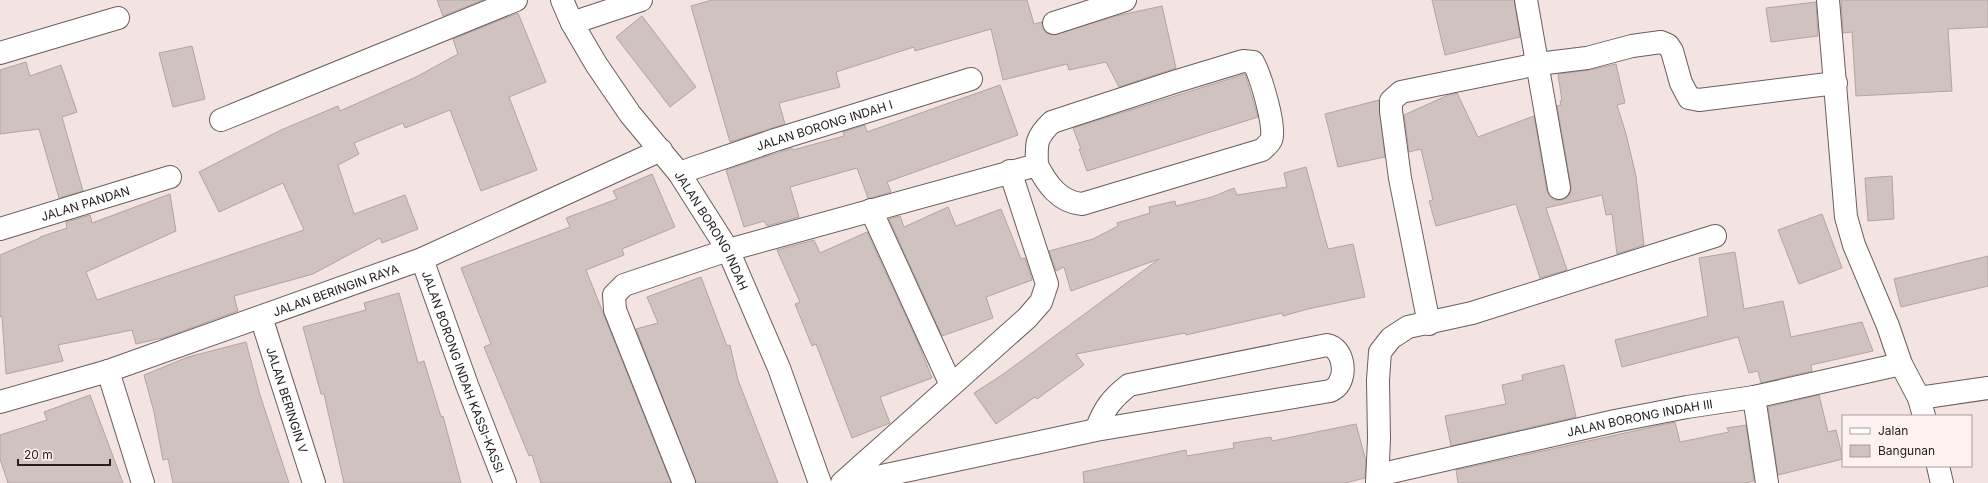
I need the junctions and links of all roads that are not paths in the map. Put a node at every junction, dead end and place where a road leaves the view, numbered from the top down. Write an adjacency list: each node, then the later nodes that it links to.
1 (516, 0): 14 (street)
2 (562, 0): 8 (street, JALAN BORONG INDAH)
3 (641, 0): 8 (street)
4 (1124, 0): 9 (street)
5 (1526, 0): 11 (street)
6 (1828, 0): 13 (street)
7 (118, 18): 10 (street)
8 (572, 23): 15 (street, JALAN BORONG INDAH)
9 (1054, 23)
10 (0, 53)
11 (1538, 64): 13 (street); 20 (street); 27 (street)
12 (971, 79): 18 (street, JALAN BORONG INDAH I)
13 (1836, 83): 28 (street)
14 (221, 120)
15 (661, 150): 18 (street, JALAN BORONG INDAH); 25 (street, JALAN BERINGIN RAYA)
16 (1037, 164): 16 (street); 17 (street)
17 (1010, 171): 21 (street); 30 (street)
18 (679, 173): 24 (street, JALAN BORONG INDAH)
19 (170, 177): 22 (street, JALAN PANDAN)
20 (1559, 188)
21 (871, 210): 24 (street); 30 (street)
22 (0, 229)
23 (1715, 236): 27 (street, JALAN BORONG INDAH III)
24 (728, 250): 41 (street); 42 (street, JALAN BORONG INDAH)
25 (422, 259): 26 (street, JALAN BERINGIN RAYA); 40 (street, JALAN BORONG INDAH KASSI-KASSI)
26 (261, 317): 29 (street, JALAN BERINGIN RAYA); 39 (street, JALAN BERINGIN V)
27 (1429, 324): 37 (street, JALAN BORONG INDAH III)
28 (1901, 364): 32 (street, JALAN BORONG INDAH III); 34 (street)
29 (108, 371): 33 (street, JALAN BERINGIN RAYA); 38 (street)
30 (951, 384): 43 (street)
31 (1988, 388): 34 (street)
32 (1754, 398): 37 (street, JALAN BORONG INDAH III); 45 (street)
33 (0, 402)
34 (1921, 407)
35 (1096, 430): 35 (street); 44 (street)
36 (1938, 467): 46 (street)
37 (1378, 479)
38 (143, 483)
39 (314, 483)
40 (505, 483)
41 (684, 483)
42 (820, 483)
43 (842, 483)
44 (849, 483)
45 (1767, 483)
46 (1942, 483)

